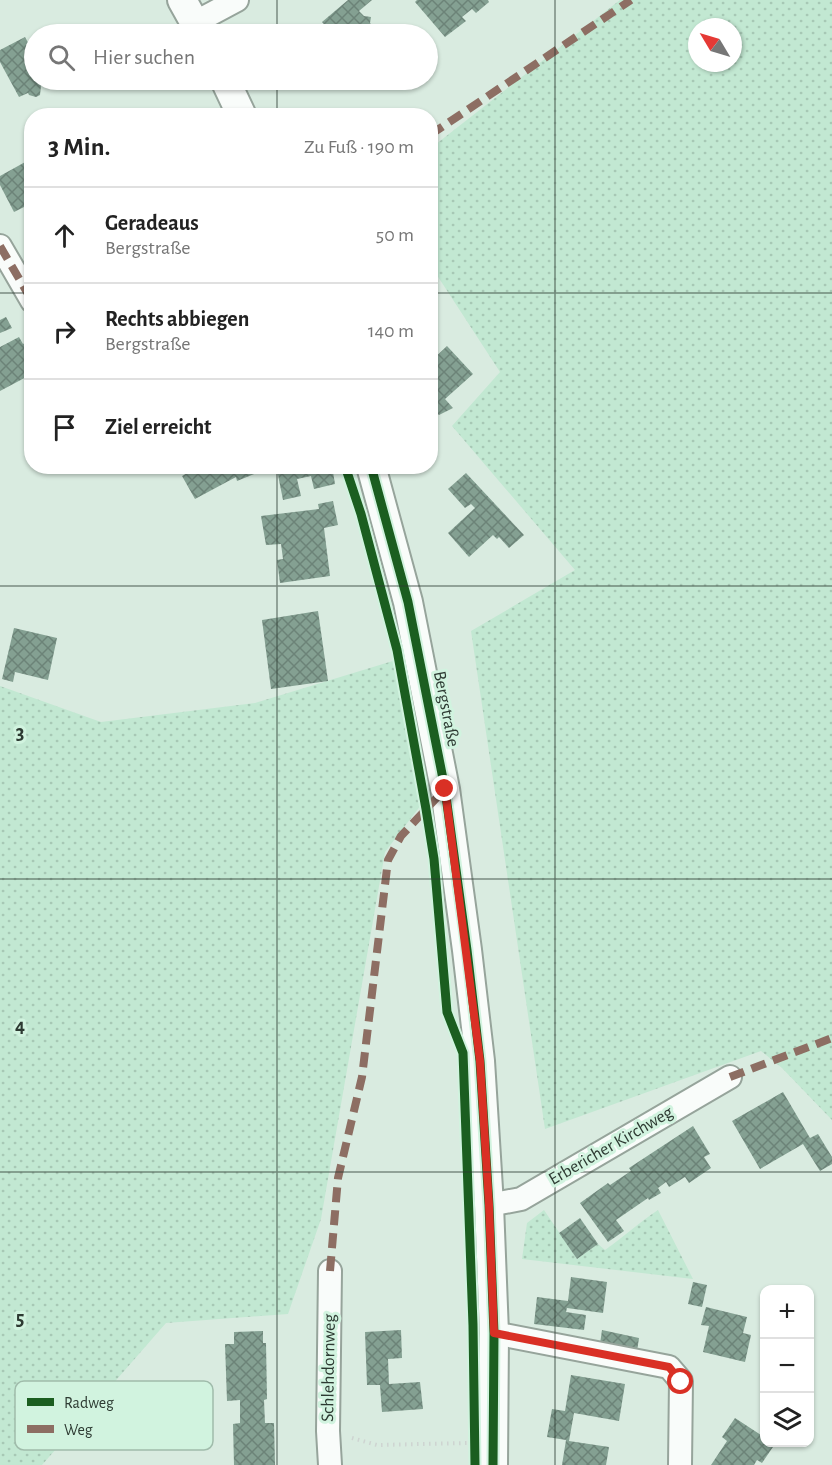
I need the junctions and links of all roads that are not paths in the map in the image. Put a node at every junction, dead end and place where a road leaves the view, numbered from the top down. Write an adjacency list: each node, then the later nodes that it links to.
1 (237, 0): 2 (street)
2 (192, 19)
3 (230, 90): 4 (street)
4 (238, 108)
5 (0, 246): 6 (street)
6 (24, 287)
7 (373, 474): 9 (street, Bergstraße)
8 (730, 1077): 9 (street, Erbericher Kirchweg)
9 (489, 1205): 11 (street, Bergstraße)
10 (330, 1271): 12 (street, Schlehdornweg)
11 (494, 1333): 13 (street, Bergstraße); 14 (street)
12 (330, 1465)
13 (493, 1465)
14 (680, 1465)

